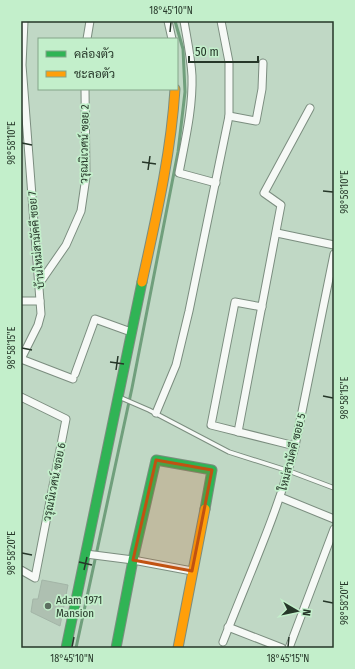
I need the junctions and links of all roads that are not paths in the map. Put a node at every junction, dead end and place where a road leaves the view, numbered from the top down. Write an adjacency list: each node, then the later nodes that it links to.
1 (24, 21): 17 (street, บ้านใหม่สามัคคี ซอย 7)
2 (90, 21): 6 (street)
3 (168, 21): 7 (street)
4 (184, 21): 13 (street)
5 (221, 21): 12 (street)
6 (88, 38)
7 (172, 38)
8 (264, 63): 12 (street)
9 (85, 90): 17 (street, วรุณนิเวศน์ ซอย 2)
10 (176, 90): 21 (street)
11 (310, 108): 14 (street)
12 (229, 116): 13 (street)
13 (216, 183): 25 (street)
14 (277, 233): 15 (street); 20 (street)
15 (334, 245)
16 (334, 254): 27 (street, ใหม่สามัคคี ซอย 5)
17 (39, 284): 19 (street, บ้านใหม่สามัคคี ซอย 7)
18 (21, 301): 19 (street)
19 (40, 302): 22 (street, บ้านใหม่สามัคคี ซอย 7)
20 (262, 307): 26 (street); 26 (street)
21 (132, 332): 22 (street); 24 (street)
22 (21, 359)
23 (21, 397): 35 (street, วรุณนิเวศน์ ซอย 6)
24 (121, 398): 25 (lane); 33 (street)
25 (156, 413): 28 (lane)
26 (238, 432): 27 (street)
27 (295, 446): 28 (street, ใหม่สามัคคี ซอย 5)
28 (289, 471): 29 (lane); 30 (street, ใหม่สามัคคี ซอย 5)
29 (334, 488)
30 (280, 497): 31 (street); 37 (street, ใหม่สามัคคี ซอย 5)
31 (334, 519)
32 (334, 529): 43 (street)
33 (86, 554): 34 (street); 39 (street)
34 (133, 560): 36 (street); 36 (street); 40 (street)
35 (21, 570)
36 (192, 571): 41 (street)
37 (228, 627): 38 (street, ใหม่สามัคคี ซอย 5); 42 (street)
38 (223, 642)
39 (66, 648)
40 (116, 648)
41 (178, 648)
42 (282, 648)
43 (289, 648)

